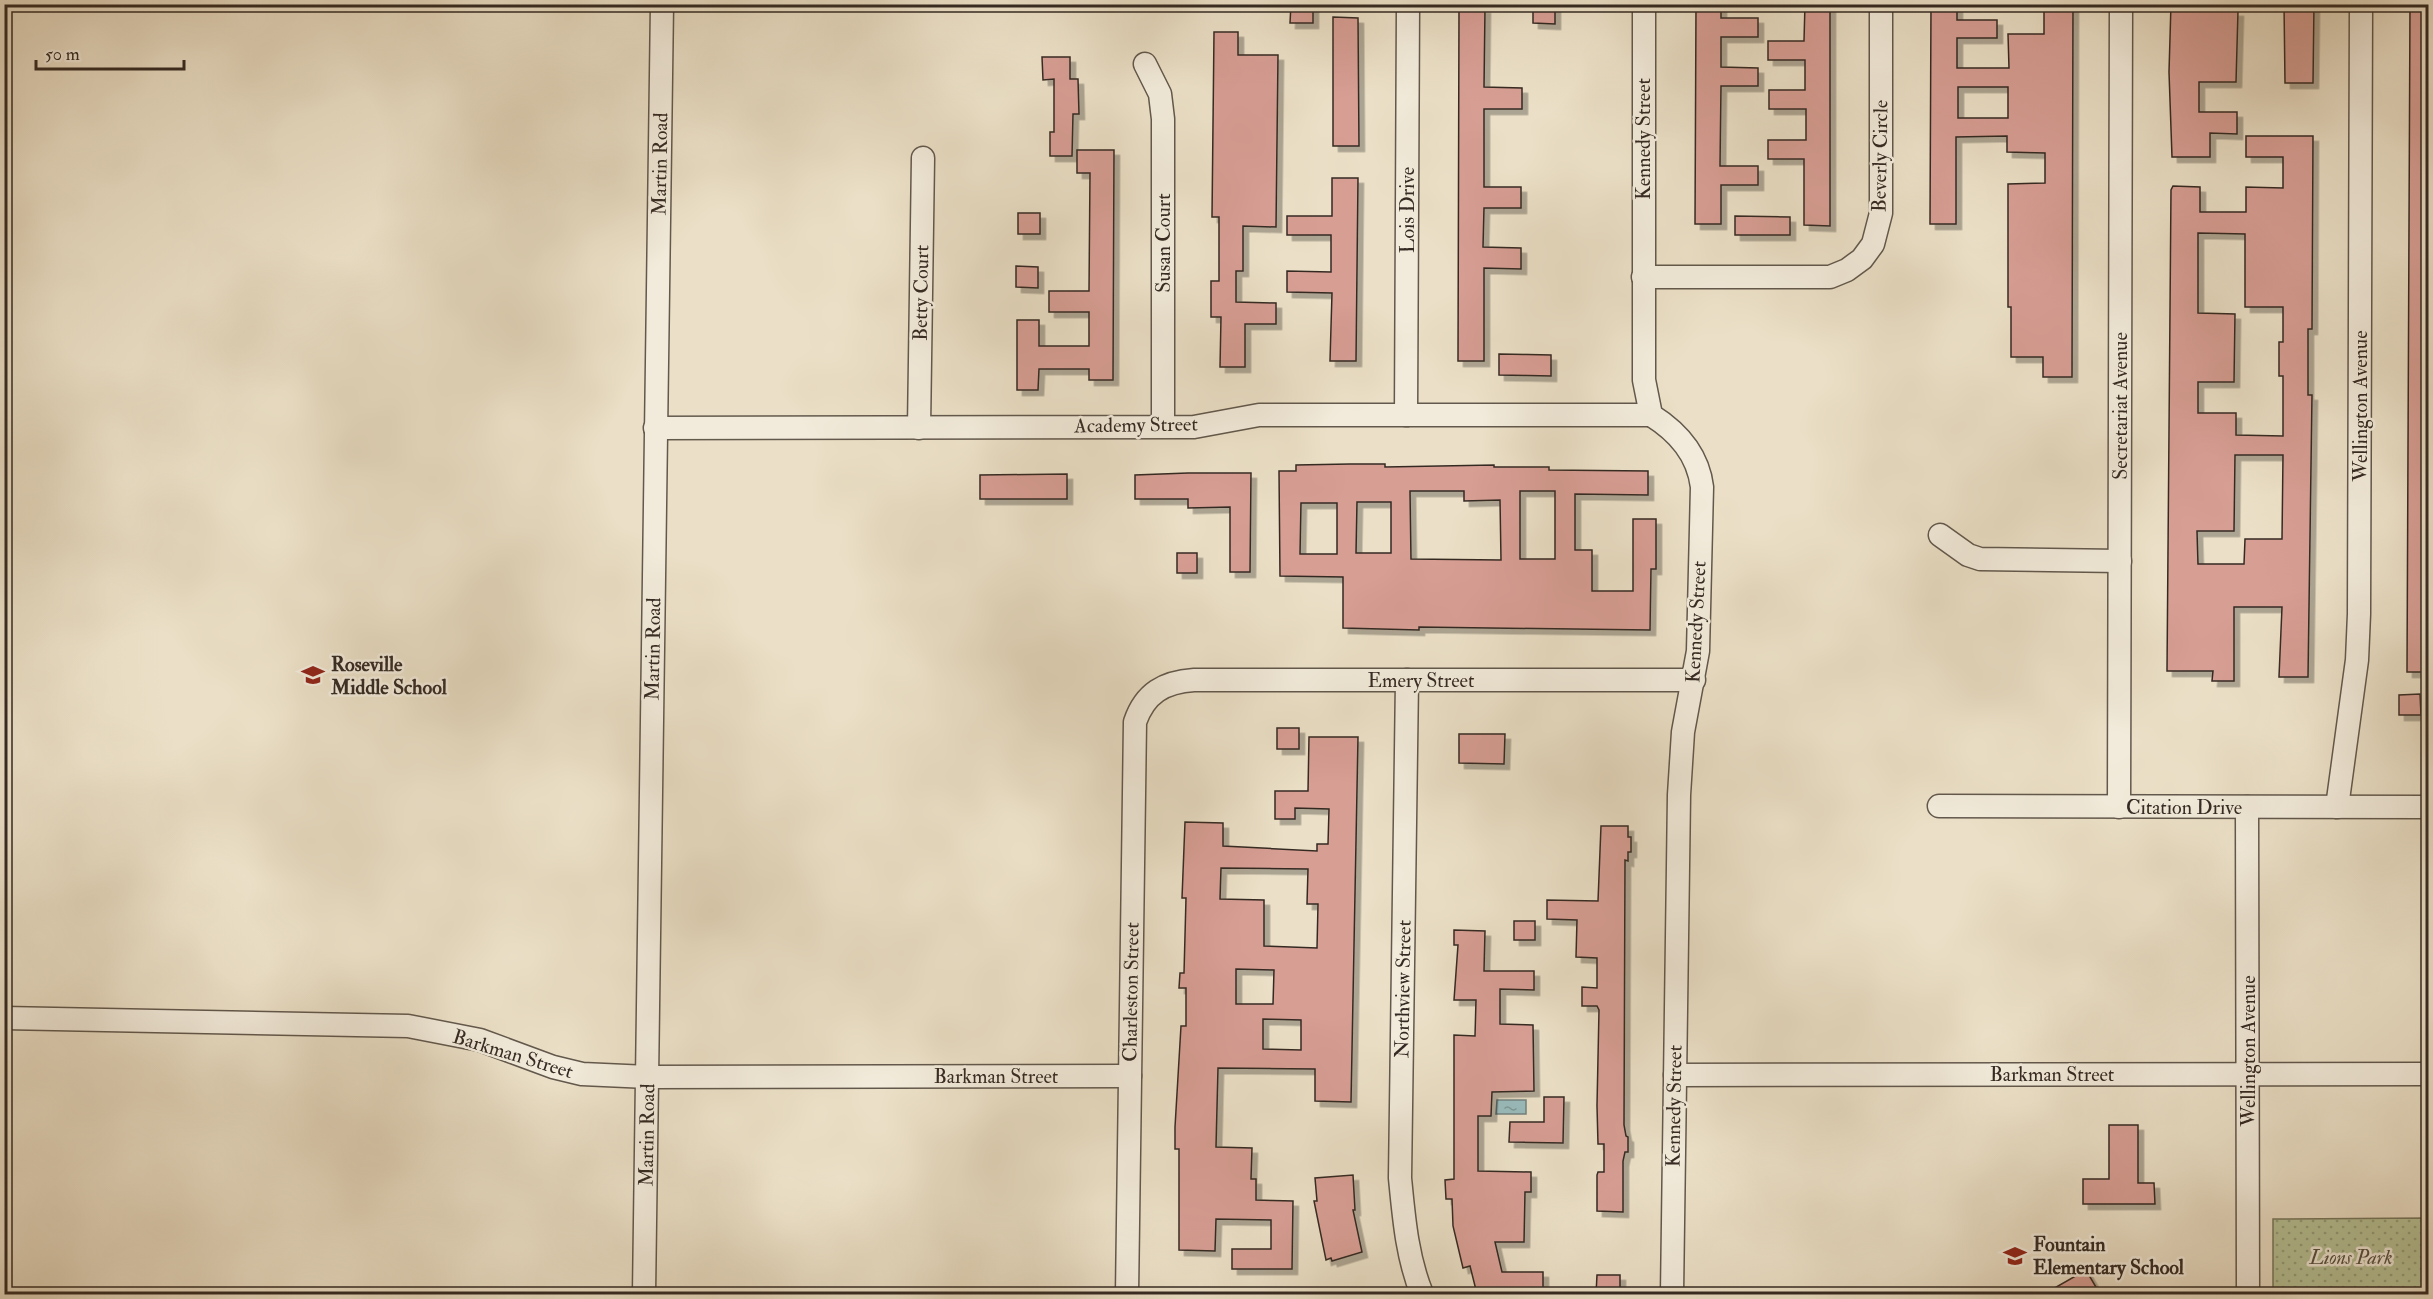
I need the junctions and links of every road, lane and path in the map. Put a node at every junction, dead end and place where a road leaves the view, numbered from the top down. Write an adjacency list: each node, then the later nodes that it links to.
1 (662, 4): 13 (street, Martin Road)
2 (1408, 4): 11 (street, Lois Drive)
3 (1644, 4): 9 (street, Kennedy Street)
4 (1881, 4): 9 (street, Beverly Circle)
5 (2121, 4): 16 (street, Secretariat Avenue)
6 (2361, 4): 23 (street, Wellington Avenue)
7 (1145, 64): 12 (street, Susan Court)
8 (923, 158): 14 (street, Betty Court)
9 (1643, 278): 10 (street, Kennedy Street)
10 (1651, 414): 11 (street, Academy Street); 18 (street, Kennedy Street)
11 (1406, 415): 12 (street, Academy Street)
12 (1163, 425): 14 (street, Academy Street)
13 (656, 428): 14 (street, Academy Street); 30 (street, Martin Road)
14 (920, 428)
15 (1940, 535): 16 (street)
16 (2120, 561): 21 (street, Secretariat Avenue)
17 (1407, 680): 18 (street, Emery Street); 19 (street, Emery Street); 33 (street, Northview Street)
18 (1694, 680): 28 (street, Kennedy Street)
19 (1151, 694): 29 (street, Charleston Street)
20 (1939, 806): 21 (street, Citation Drive)
21 (2119, 807): 22 (street, Citation Drive)
22 (2247, 807): 23 (street, Citation Drive); 26 (street, Wellington Avenue)
23 (2337, 807): 24 (street, Citation Drive)
24 (2428, 807)
25 (4, 1018): 30 (street, Barkman Street)
26 (2248, 1074): 27 (street, Barkman Street); 28 (street, Barkman Street); 35 (street, Wellington Avenue)
27 (2428, 1074)
28 (1675, 1075): 34 (street, Kennedy Street)
29 (1130, 1076): 30 (street, Barkman Street); 32 (street, Charleston Street)
30 (648, 1077): 31 (street, Martin Road)
31 (644, 1294)
32 (1127, 1294)
33 (1422, 1294)
34 (1672, 1294)
35 (2248, 1294)

